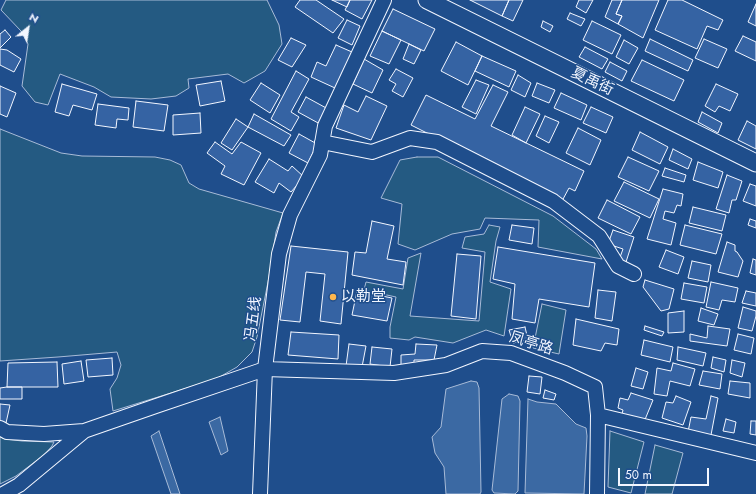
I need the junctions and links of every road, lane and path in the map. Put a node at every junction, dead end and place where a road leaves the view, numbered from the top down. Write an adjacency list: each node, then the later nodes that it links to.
1 (384, 0): 3 (street, 冯五线)
2 (427, 0): 4 (main road, 夏禹街)
3 (322, 142): 5 (street); 6 (street, 冯五线)
4 (756, 163)
5 (634, 274)
6 (265, 369): 7 (street, 凤亭路); 9 (street); 12 (street, 冯五线)
7 (598, 415): 10 (street); 13 (street)
8 (0, 428): 9 (street)
9 (84, 431): 11 (street)
10 (756, 453)
11 (3, 494)
12 (260, 494)
13 (597, 494)

